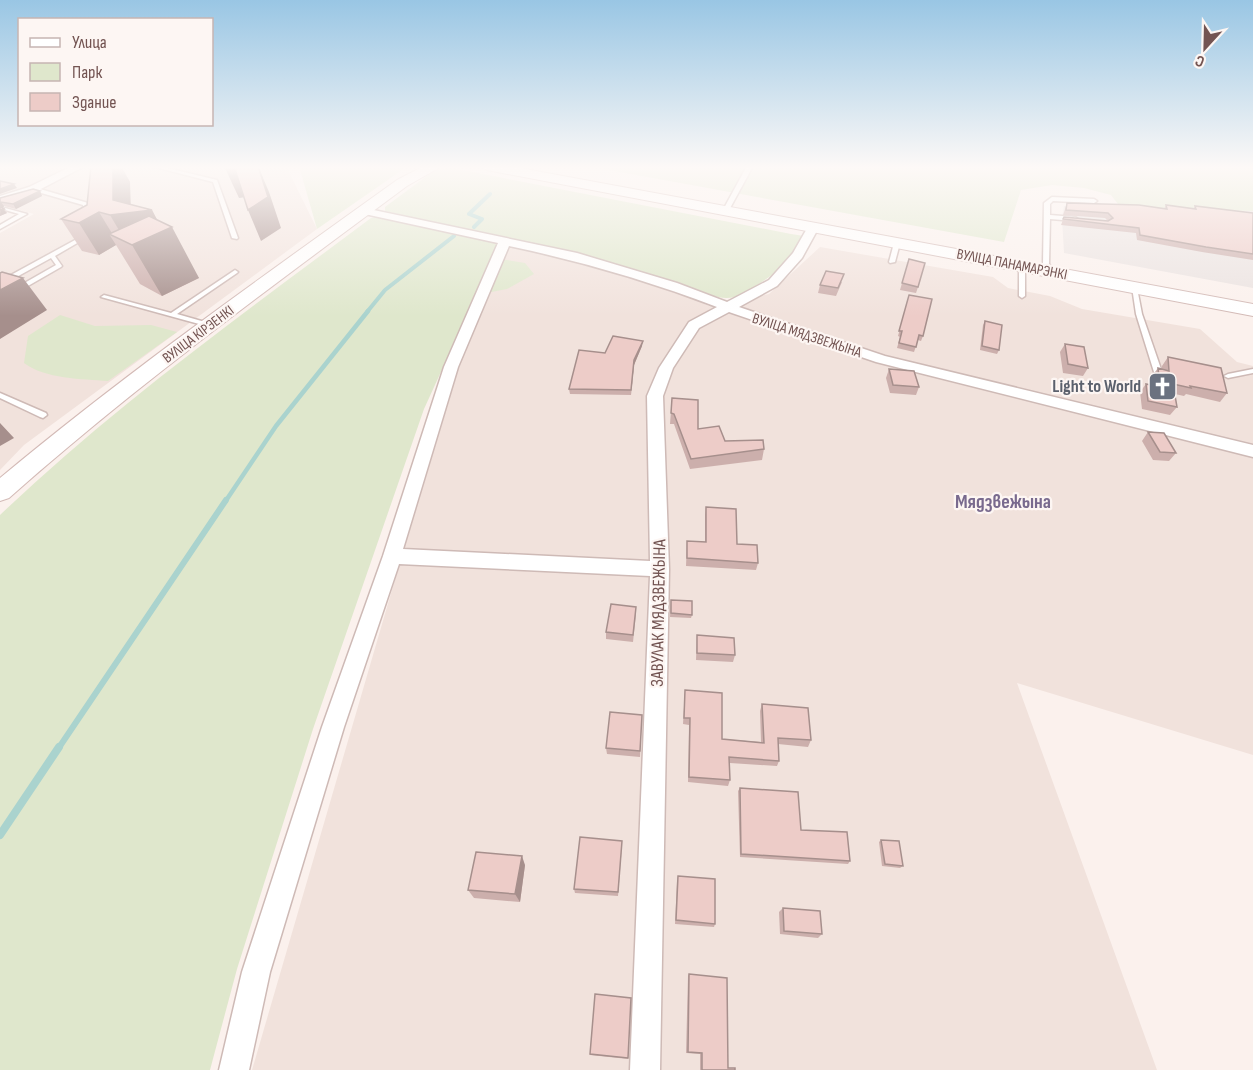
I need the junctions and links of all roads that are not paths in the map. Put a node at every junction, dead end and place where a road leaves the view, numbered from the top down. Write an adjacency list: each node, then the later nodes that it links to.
1 (20, 216): 9 (lane)
2 (86, 216): 14 (lane)
3 (227, 216): 11 (lane)
4 (357, 216): 27 (main road, ВУЛІЦА КІРЭЕНКІ)
5 (386, 216): 12 (street, ВУЛІЦА МЯДЗВЕЖЫНА)
6 (756, 216): 10 (main road, ВУЛІЦА ПАНАМАРЭНКІ)
7 (1047, 217): 8 (lane); 18 (lane)
8 (1083, 220)
9 (0, 227)
10 (813, 227): 13 (main road, ВУЛІЦА ПАНАМАРЭНКІ); 24 (street, ЗАВУЛАК МЯДЗВЕЖЫНА)
11 (235, 238)
12 (505, 242): 24 (street, ВУЛІЦА МЯДЗВЕЖЫНА); 35 (street)
13 (897, 243): 15 (lane); 16 (main road, ВУЛІЦА ПАНАМАРЭНКІ)
14 (52, 255): 19 (lane); 23 (lane)
15 (892, 262)
16 (1022, 266): 18 (main road, ВУЛІЦА ПАНАМАРЭНКІ); 21 (lane)
17 (235, 272): 26 (lane)
18 (1052, 272): 20 (main road, ВУЛІЦА ПАНАМАРЭНКІ)
19 (0, 284)
20 (1134, 288): 25 (main road, ВУЛІЦА ПАНАМАРЭНКІ); 29 (lane)
21 (1022, 296)
22 (104, 297): 26 (lane)
23 (0, 300)
24 (727, 308): 33 (street, ВУЛІЦА МЯДЗВЕЖЫНА); 36 (street, ЗАВУЛАК МЯДЗВЕЖЫНА)
25 (1253, 310)
26 (172, 315): 27 (lane)
27 (210, 325): 34 (main road, ВУЛІЦА КІРЭЕНКІ)
28 (1253, 371): 30 (lane)
29 (1158, 372)
30 (1228, 376)
31 (0, 395): 32 (lane)
32 (43, 415)
33 (1253, 451)
34 (0, 492)
35 (392, 556): 36 (street); 37 (street)
36 (660, 569): 38 (street, ЗАВУЛАК МЯДЗВЕЖЫНА)
37 (234, 1070)
38 (645, 1070)

